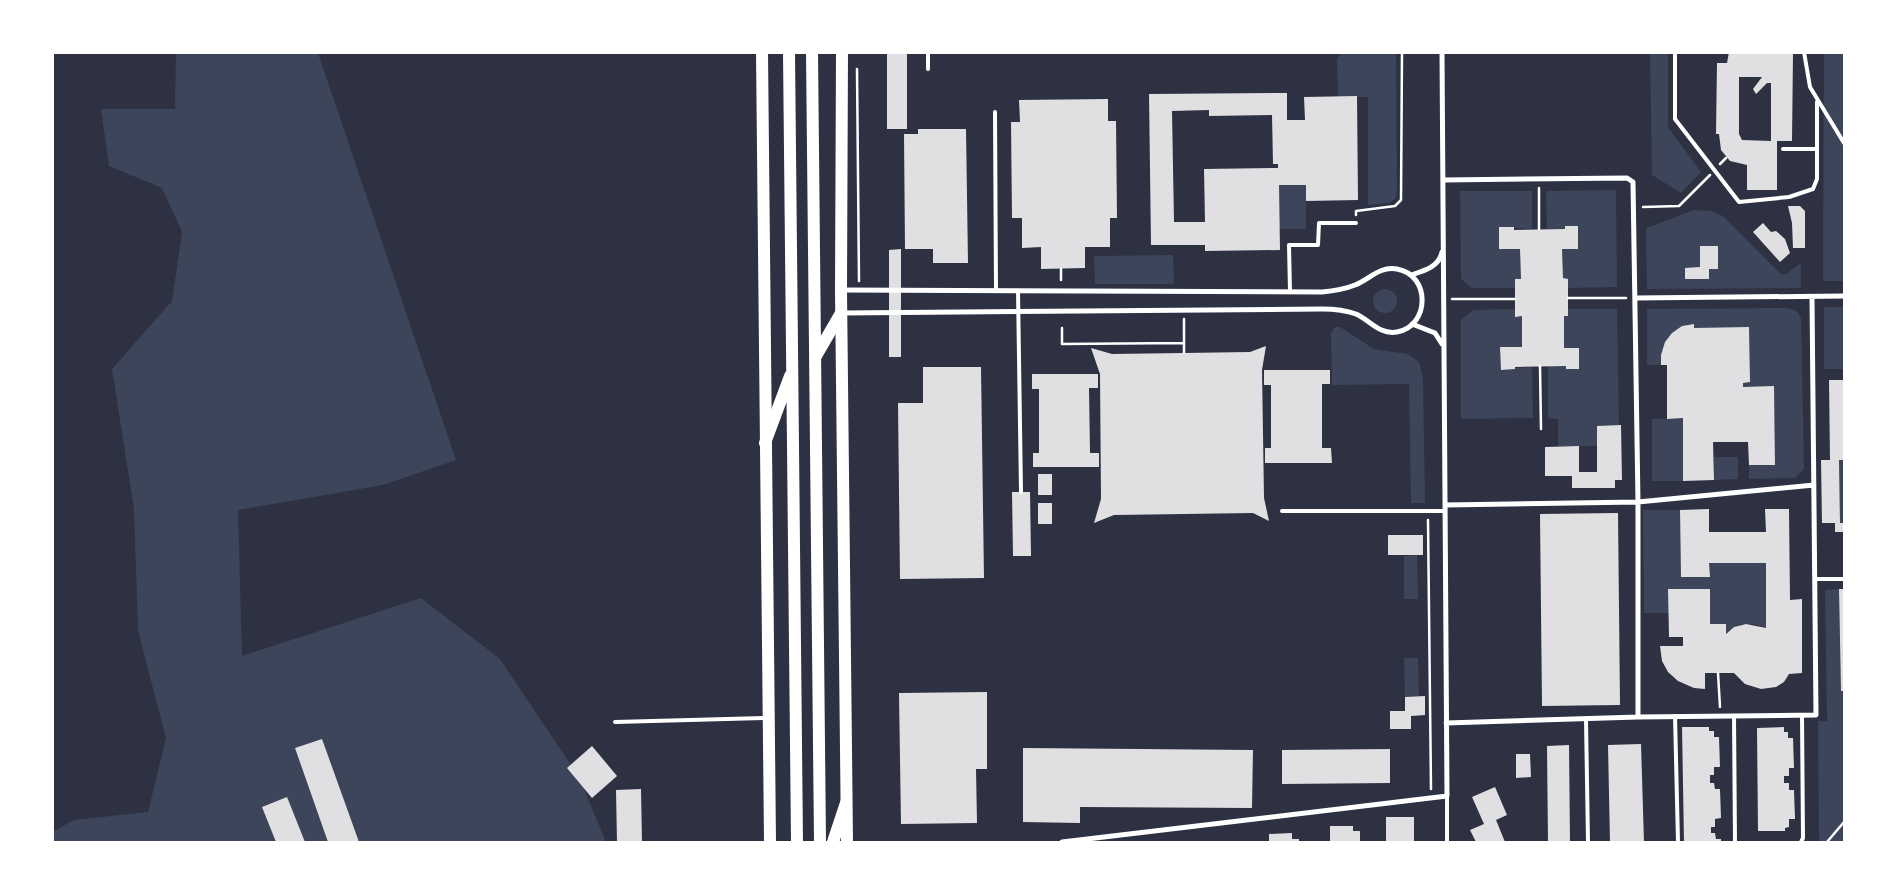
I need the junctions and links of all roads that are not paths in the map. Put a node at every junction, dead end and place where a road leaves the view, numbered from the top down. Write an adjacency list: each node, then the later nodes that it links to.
1 (762, 52): 32 (main road)
2 (789, 52): 31 (main road)
3 (812, 52): 30 (main road)
4 (842, 52): 19 (main road)
5 (928, 52): 9 (lane)
6 (1442, 52): 15 (street)
7 (1675, 52): 13 (lane)
8 (1804, 52): 10 (lane)
9 (928, 69)
10 (1817, 102): 12 (lane); 13 (lane)
11 (995, 112): 20 (lane)
12 (1844, 142)
13 (1817, 149): 14 (lane)
14 (1783, 150)
15 (1443, 180): 17 (street); 25 (street)
16 (1356, 224): 22 (lane)
17 (1444, 244): 18 (street); 29 (street)
18 (1411, 275): 22 (street); 28 (street)
19 (841, 290): 20 (street); 27 (main road)
20 (996, 291): 21 (street)
21 (1018, 291): 22 (street); 26 (lane)
22 (1290, 292)
23 (1844, 296): 24 (street)
24 (1812, 297): 25 (street); 33 (street)
25 (1636, 298): 35 (street)
26 (1018, 311): 27 (street); 28 (street); 34 (lane)
27 (841, 313): 30 (main road); 49 (main road)
28 (1412, 324): 29 (street)
29 (1444, 355): 36 (street)
30 (816, 356): 52 (main road)
31 (793, 369): 32 (main road); 51 (main road)
32 (765, 443): 44 (main road)
33 (1814, 484): 35 (street); 38 (street)
34 (1021, 492)
35 (1638, 502): 36 (street); 43 (street)
36 (1445, 508): 37 (lane); 47 (street)
37 (1282, 511)
38 (1815, 579): 39 (lane); 40 (street)
39 (1844, 579)
40 (1802, 715): 42 (street); 60 (lane)
41 (1675, 716): 42 (street); 43 (street); 58 (lane)
42 (1734, 716): 59 (lane)
43 (1638, 717): 45 (street)
44 (769, 718): 46 (lane); 50 (main road)
45 (1586, 720): 47 (street); 57 (lane)
46 (615, 722)
47 (1446, 723): 48 (street)
48 (1447, 796): 55 (street); 56 (lane)
49 (846, 803): 53 (main road); 54 (main road)
50 (770, 842)
51 (797, 842)
52 (820, 842)
53 (833, 842)
54 (846, 842)
55 (1062, 842)
56 (1447, 842)
57 (1588, 842)
58 (1678, 842)
59 (1735, 842)
60 (1801, 842)

